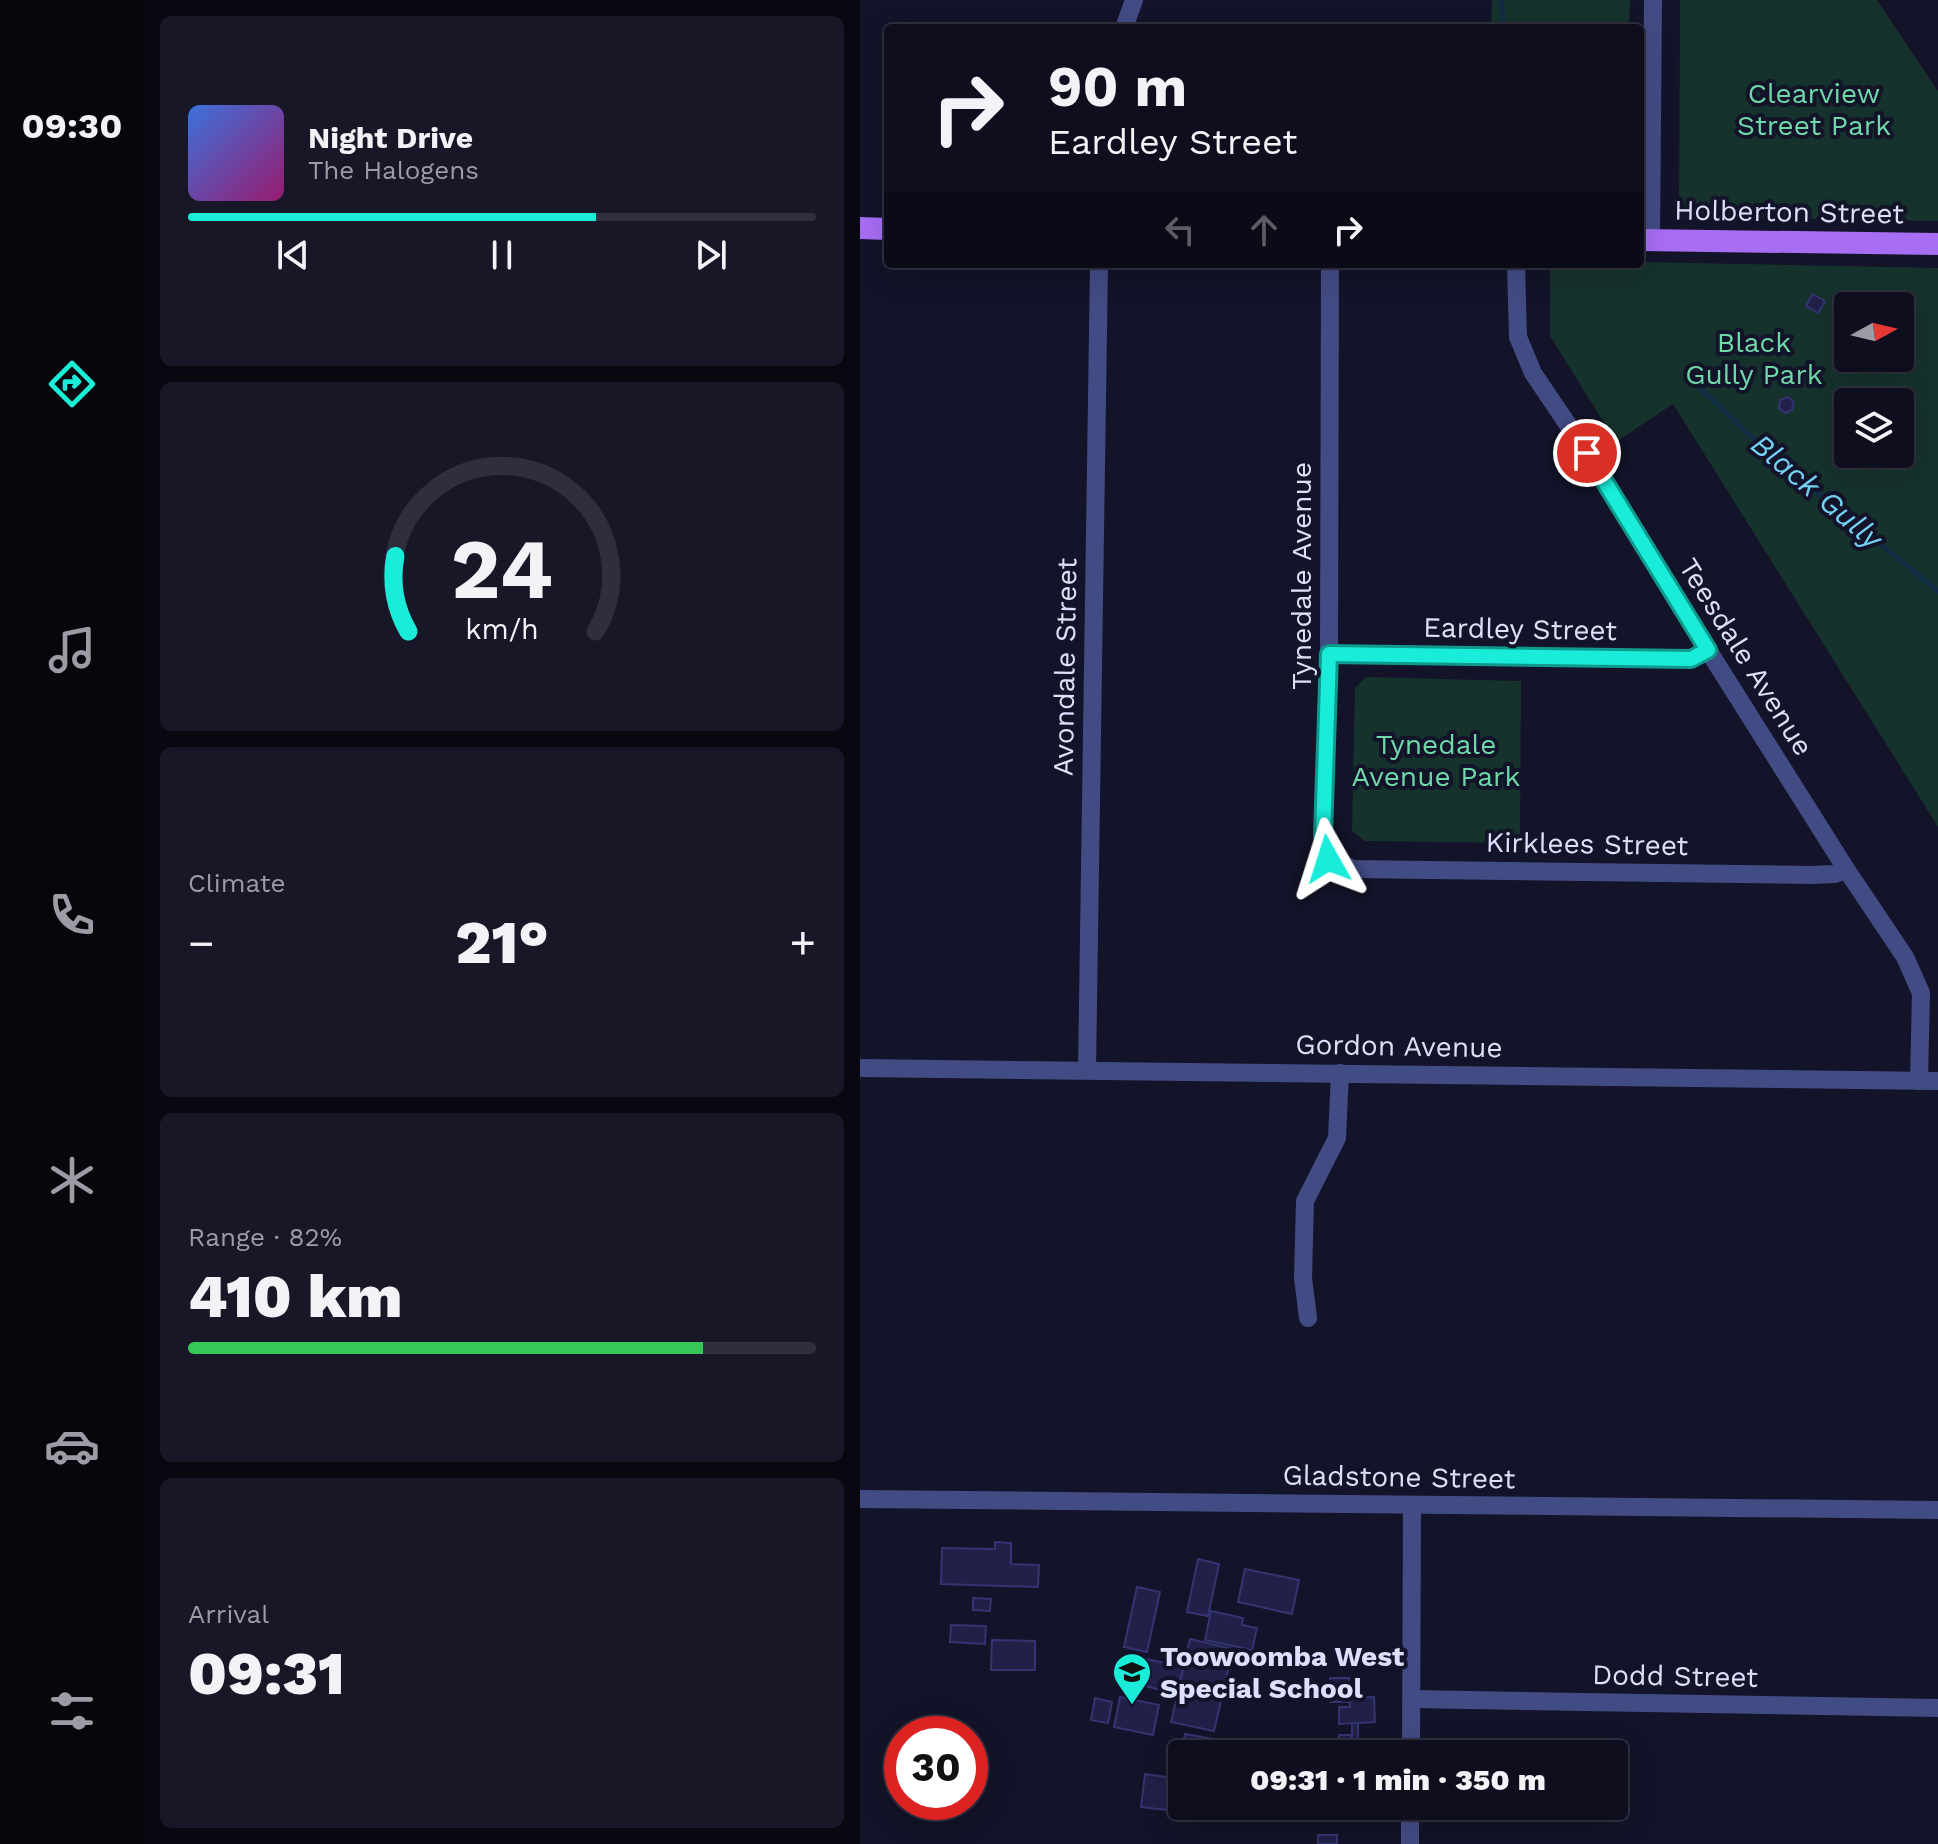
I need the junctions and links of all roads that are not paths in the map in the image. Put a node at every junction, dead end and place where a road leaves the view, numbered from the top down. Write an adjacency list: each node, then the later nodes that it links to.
1 (1134, 0): 3 (street)
2 (1653, 0): 6 (street)
3 (1125, 24)
4 (860, 228): 5 (main road)
5 (884, 229)
6 (1645, 240): 7 (main road, Holberton Street)
7 (1938, 244)
8 (1099, 268): 17 (street, Avondale Street)
9 (1330, 268): 12 (street, Tynedale Avenue)
10 (1516, 268): 11 (street, Teesdale Avenue)
11 (1708, 650): 12 (street, Eardley Street); 14 (street, Teesdale Avenue)
12 (1329, 654): 13 (street, Tynedale Avenue)
13 (1328, 859): 14 (street, Kirklees Street); 15 (street)
14 (1846, 869): 19 (street, Teesdale Avenue)
15 (1310, 883)
16 (860, 1068): 17 (street, Gordon Avenue)
17 (1087, 1070): 18 (street, Gordon Avenue)
18 (1340, 1073): 19 (street, Gordon Avenue); 20 (street)
19 (1929, 1081)
20 (1308, 1318)
21 (860, 1499): 22 (street, Gladstone Street)
22 (1412, 1505): 23 (street, Gladstone Street); 24 (street)
23 (1938, 1510)
24 (1412, 1699): 25 (street, Dodd Street); 26 (street)
25 (1938, 1708)
26 (1411, 1740)
27 (1410, 1820): 28 (street)
28 (1410, 1844)

